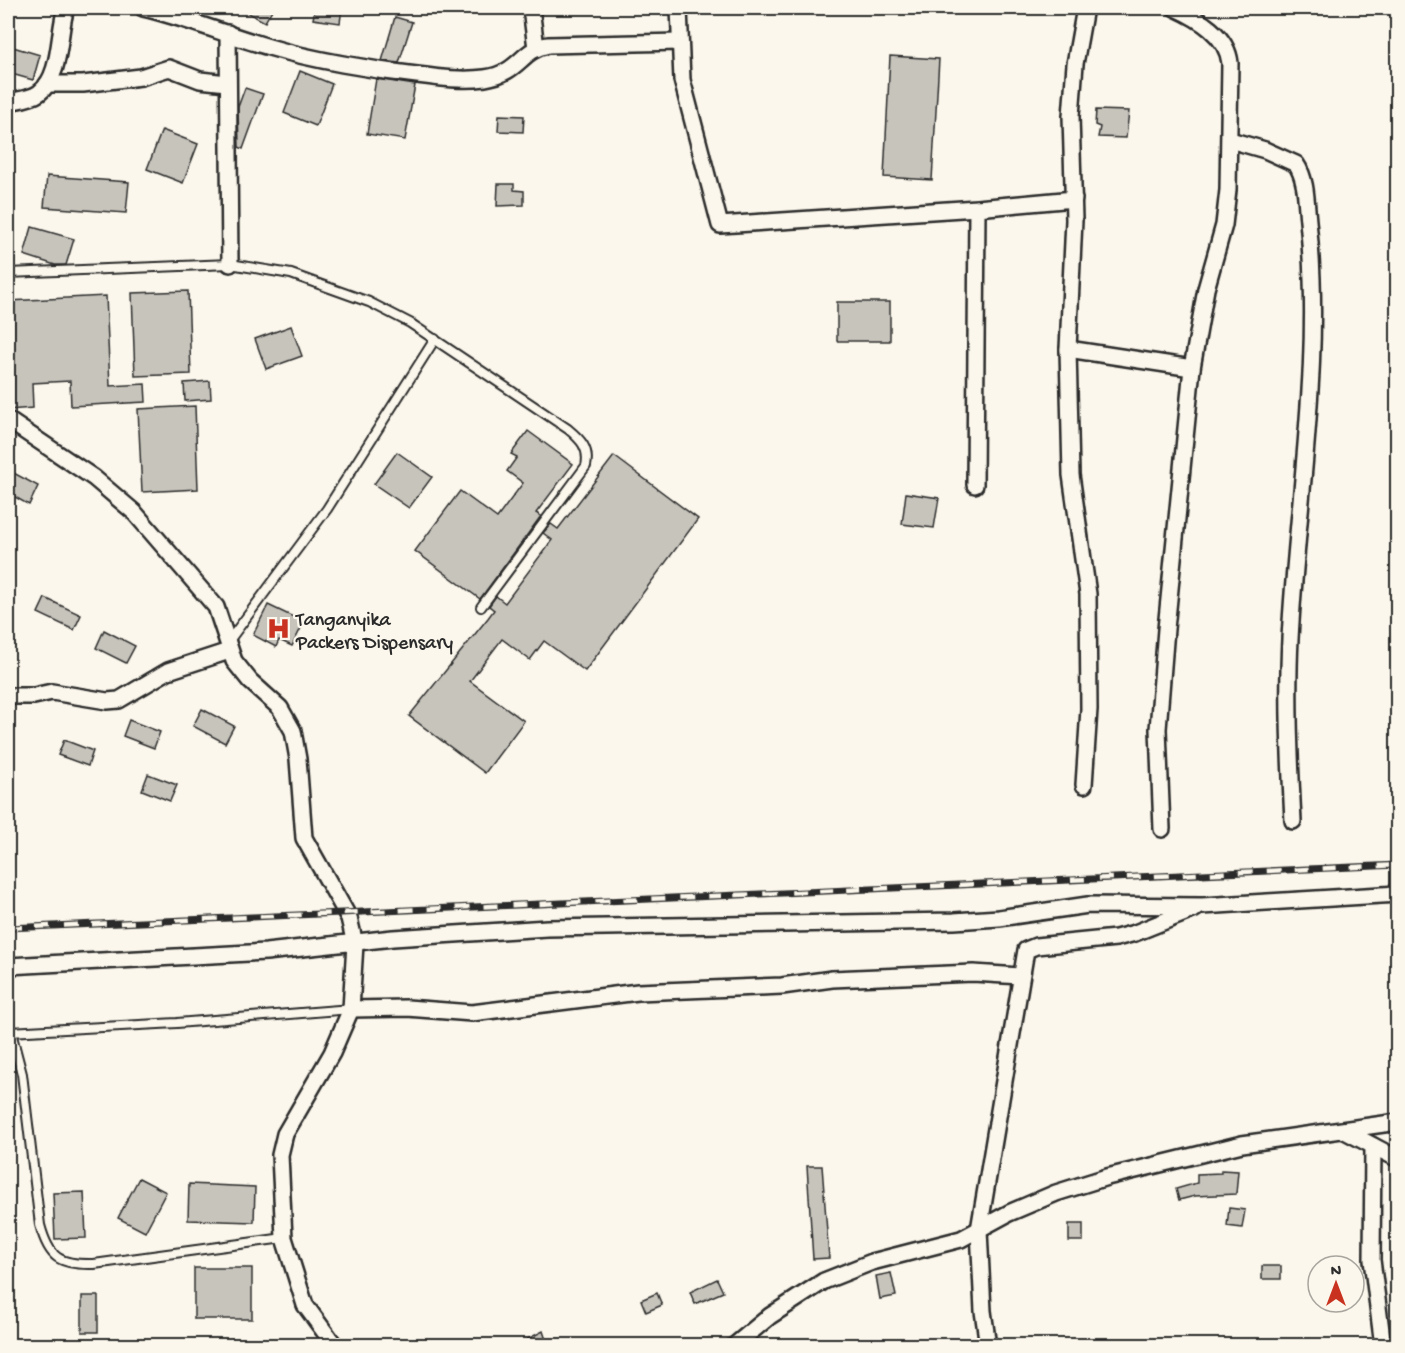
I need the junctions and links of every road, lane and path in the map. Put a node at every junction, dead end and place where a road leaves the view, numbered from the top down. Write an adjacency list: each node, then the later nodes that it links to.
1 (66, 8): 11 (street)
2 (143, 8): 7 (street)
3 (531, 8): 9 (street)
4 (679, 8): 8 (street)
5 (1085, 8): 14 (street)
6 (1175, 8): 13 (street)
7 (228, 33): 9 (street); 10 (street)
8 (680, 42): 9 (street); 15 (street)
9 (536, 48)
10 (227, 83): 11 (street); 16 (street)
11 (47, 84): 12 (street)
12 (8, 102)
13 (1230, 140): 20 (street); 27 (street)
14 (1074, 199): 15 (street); 19 (street)
15 (977, 208): 22 (street)
16 (230, 264): 17 (lane); 18 (lane)
17 (8, 273)
18 (435, 339): 23 (lane); 24 (lane)
19 (1068, 349): 20 (street); 26 (street)
20 (1192, 368): 28 (street)
21 (8, 420): 24 (street)
22 (975, 486)
23 (482, 607)
24 (228, 647): 25 (street); 31 (street)
25 (8, 696)
26 (1084, 785)
27 (1293, 821)
28 (1162, 829)
29 (1398, 894): 30 (street)
30 (1202, 906): 31 (street); 33 (street)
31 (355, 944): 32 (street); 34 (street)
32 (8, 966)
33 (1020, 976): 34 (street); 40 (street)
34 (351, 1009): 35 (lane); 41 (street)
35 (9, 1032): 41 (lane)
36 (1398, 1122): 37 (street)
37 (1345, 1131): 38 (street); 40 (street)
38 (1373, 1146): 39 (street); 45 (street)
39 (1398, 1159)
40 (979, 1230): 43 (street); 44 (street)
41 (284, 1238): 42 (street)
42 (335, 1346)
43 (734, 1346)
44 (988, 1346)
45 (1383, 1346)

